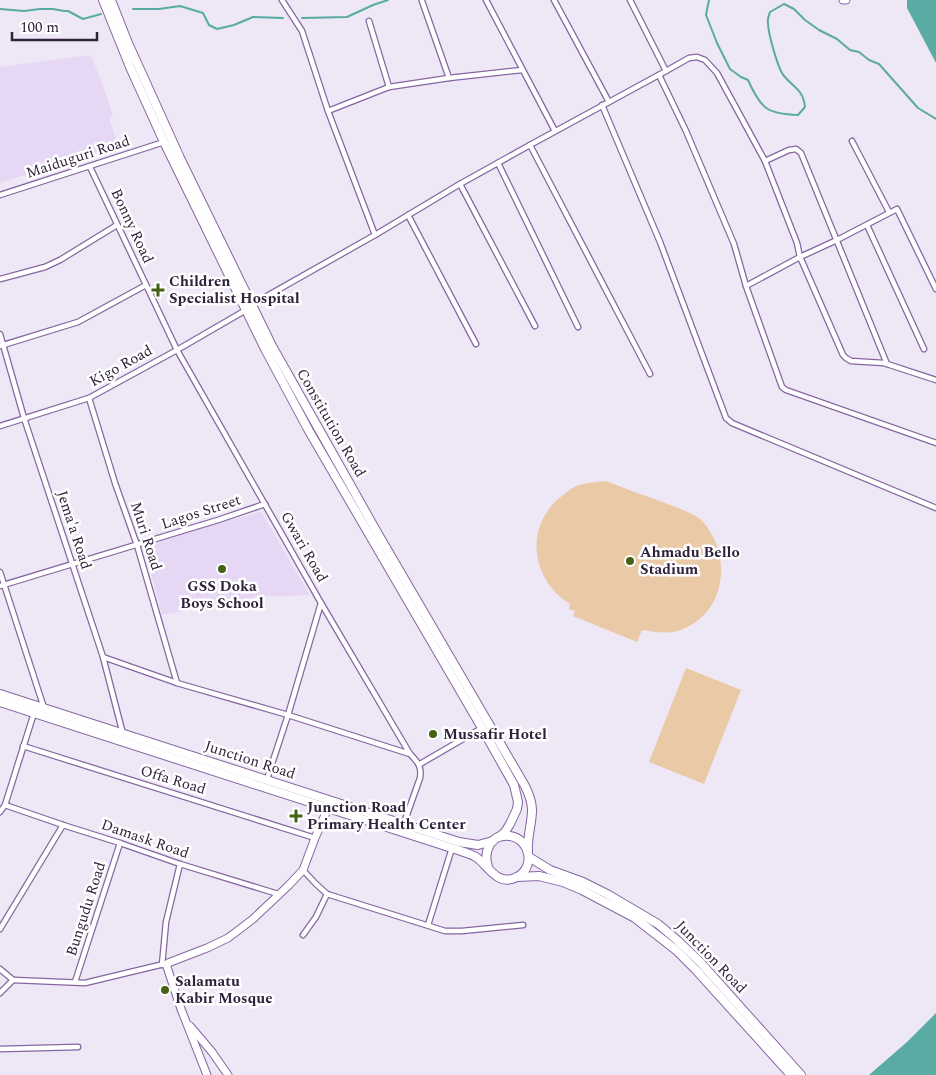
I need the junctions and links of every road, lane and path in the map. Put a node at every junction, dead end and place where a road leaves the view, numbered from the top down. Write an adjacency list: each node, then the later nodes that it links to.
1 (104, 0): 7 (main road, Constitution Road)
2 (282, 0): 17 (street)
3 (486, 0): 10 (street)
4 (554, 0): 15 (street)
5 (630, 0): 11 (street)
6 (422, 1): 13 (street)
7 (111, 6): 8 (main road, Constitution Road)
8 (116, 21): 20 (main road, Constitution Road); 38 (main road, Constitution Road)
9 (369, 21): 14 (street)
10 (522, 70): 13 (street); 18 (street)
11 (666, 70): 12 (street, Kigo Road); 22 (street, Kigo Road)
12 (659, 75): 15 (street, Kigo Road); 36 (street)
13 (449, 78): 14 (street)
14 (389, 87): 17 (street)
15 (609, 102): 16 (street, Kigo Road)
16 (602, 105): 18 (street, Kigo Road); 54 (street)
17 (328, 111): 31 (street)
18 (555, 131): 21 (street, Kigo Road)
19 (852, 141): 27 (street)
20 (164, 142): 24 (street, Maiduguri Road); 38 (main road, Constitution Road)
21 (530, 145): 23 (street, Kigo Road); 47 (street)
22 (765, 161): 32 (street); 33 (street, Kigo Road)
23 (498, 163): 25 (street, Kigo Road); 40 (street)
24 (90, 167): 26 (street, Maiduguri Road); 29 (street, Bonny Road)
25 (460, 184): 28 (street, Kigo Road); 39 (street)
26 (0, 195)
27 (890, 212): 30 (street); 37 (street)
28 (408, 215): 31 (street, Kigo Road); 42 (street)
29 (118, 225): 34 (street); 35 (street, Bonny Road)
30 (866, 225): 32 (street); 44 (street)
31 (375, 235): 38 (street, Kigo Road)
32 (837, 240): 33 (street); 46 (street)
33 (800, 257): 36 (street); 46 (street, Kigo Road)
34 (0, 279)
35 (146, 285): 43 (street); 45 (street, Bonny Road)
36 (746, 286): 52 (street)
37 (936, 289)
38 (248, 307): 45 (street, Kigo Road); 60 (main road, Constitution Road)
39 (535, 326)
40 (578, 328)
41 (0, 334): 43 (street, Jema'a Road)
42 (476, 344)
43 (2, 346): 50 (street, Jema'a Road)
44 (924, 349)
45 (177, 350): 49 (street, Kigo Road); 53 (street, Gwari Road)
46 (887, 364): 48 (street)
47 (650, 374)
48 (936, 380)
49 (89, 398): 50 (street, Kigo Road); 55 (street, Muri Road)
50 (24, 418): 51 (street, Kigo Road); 56 (street, Jema'a Road)
51 (0, 426)
52 (936, 443)
53 (265, 504): 55 (street, Lagos Street); 59 (street, Gwari Road)
54 (936, 508)
55 (136, 545): 56 (street, Lagos Street); 62 (street, Muri Road)
56 (73, 565): 58 (street, Lagos Street); 61 (street, Jema'a Road)
57 (0, 572): 58 (street)
58 (2, 586): 65 (street)
59 (322, 603): 67 (street); 71 (street, Gwari Road)
60 (415, 604): 68 (main road, Constitution Road); 83 (main road, Constitution Road)
61 (103, 657): 62 (street, Gwari Road); 69 (street, Jema'a Road)
62 (177, 683): 67 (street, Gwari Road)
63 (0, 694): 65 (main road, Junction Road)
64 (0, 702): 66 (main road, Junction Road)
65 (44, 708): 69 (main road, Junction Road)
66 (34, 714): 70 (street); 75 (main road, Junction Road)
67 (288, 715): 71 (street, Gwari Road); 73 (street)
68 (482, 728): 72 (street); 80 (main road, Constitution Road)
69 (123, 734): 73 (main road, Junction Road)
70 (23, 746): 74 (street); 79 (street, Offa Road)
71 (410, 754): 72 (street, Gwari Road)
72 (420, 764): 77 (street)
73 (267, 779): 77 (main road, Junction Road)
74 (5, 805): 76 (street); 78 (street, Damask Road)
75 (328, 808): 79 (street); 82 (main road, Junction Road)
76 (0, 812)
77 (404, 824): 80 (main road, Junction Road)
78 (63, 825): 81 (street, Damask Road); 92 (street)
79 (315, 838): 86 (street)
80 (496, 839): 83 (main road); 85 (main road)
81 (120, 843): 84 (street, Damask Road); 97 (street, Bungudu Road)
82 (452, 848): 85 (main road, Junction Road); 90 (street)
83 (528, 854): 87 (main road); 105 (main road, Junction Road)
84 (180, 864): 88 (street, Damask Road); 94 (street)
85 (488, 867): 87 (main road)
86 (303, 870): 88 (street); 89 (street)
87 (517, 877): 104 (main road, Junction Road)
88 (278, 894): 94 (street)
89 (327, 894): 90 (street); 93 (street)
90 (428, 925): 91 (street)
91 (523, 925)
92 (0, 929)
93 (303, 935)
94 (165, 964): 97 (street); 99 (street)
95 (0, 969): 96 (street)
96 (13, 980): 97 (street); 98 (street)
97 (75, 982)
98 (0, 994)
99 (186, 1020): 102 (street); 103 (street)
100 (78, 1047): 101 (street)
101 (0, 1049)
102 (207, 1075)
103 (228, 1075)
104 (791, 1075)
105 (801, 1075)

